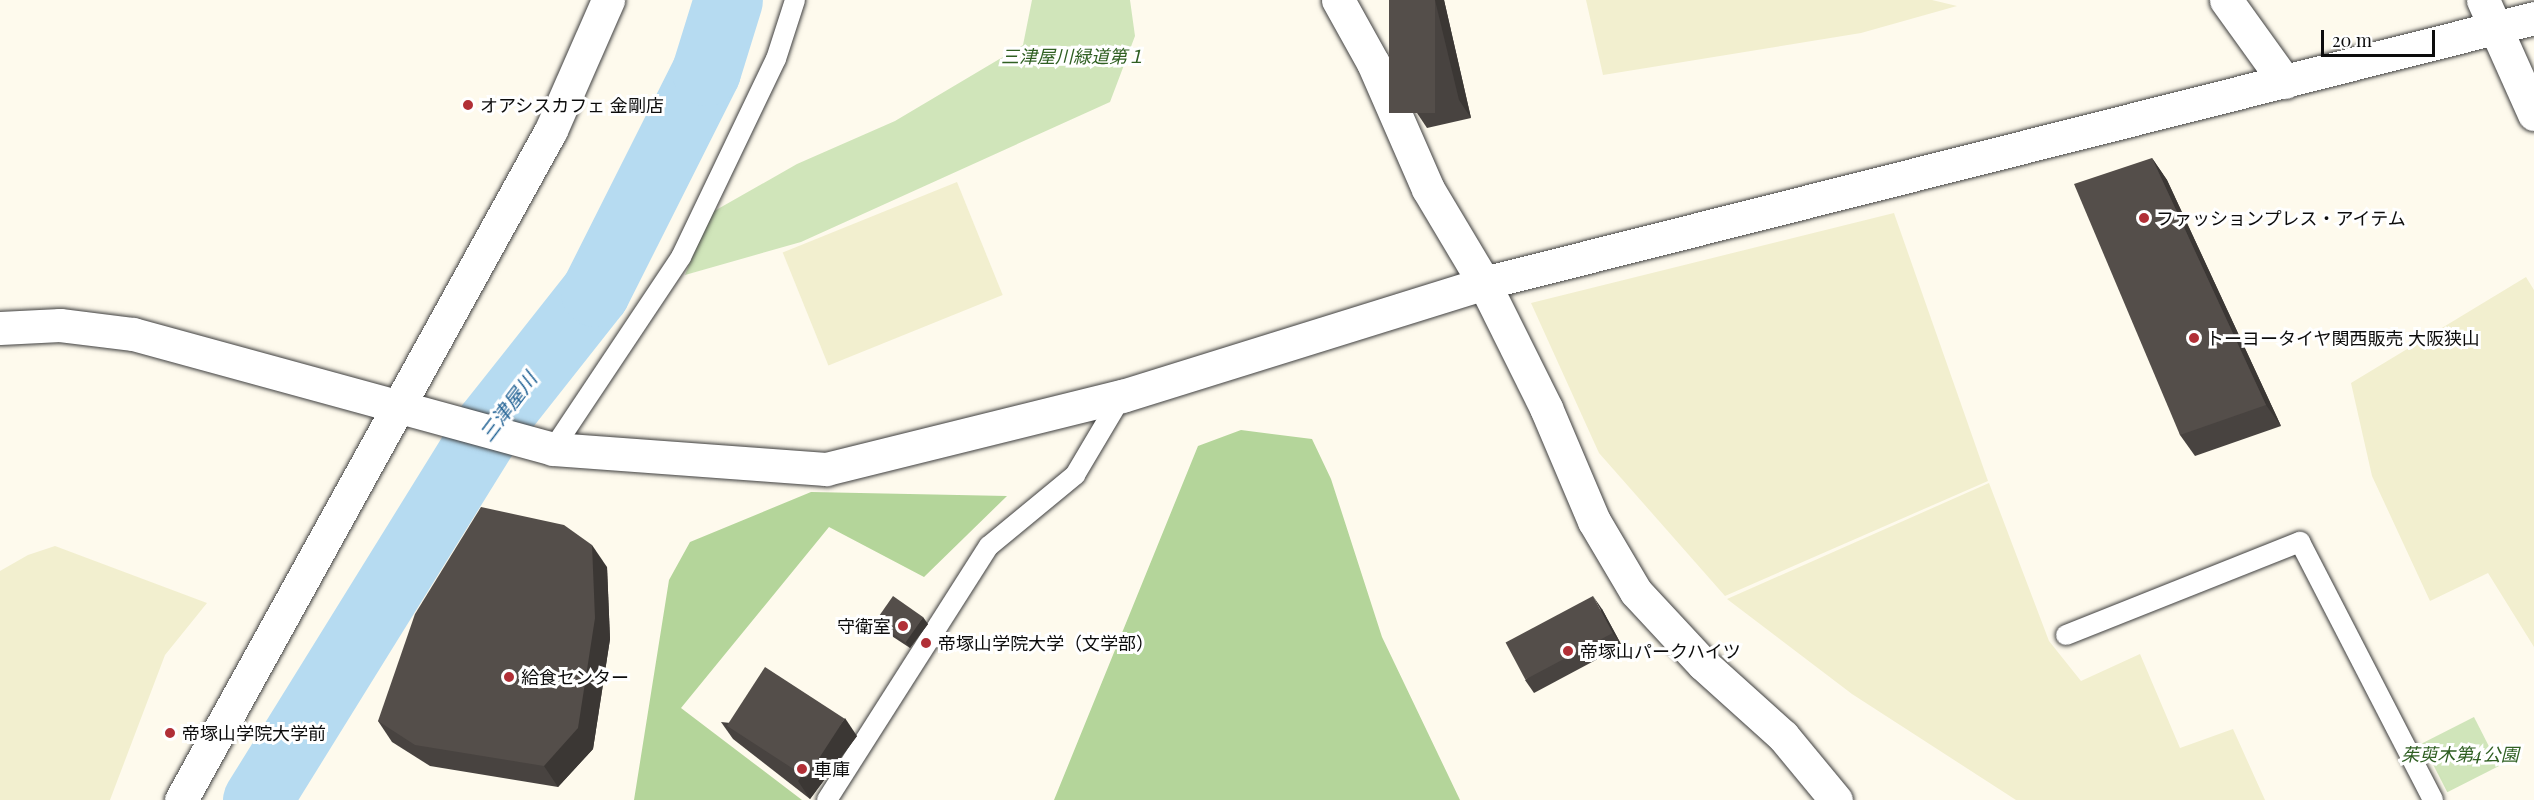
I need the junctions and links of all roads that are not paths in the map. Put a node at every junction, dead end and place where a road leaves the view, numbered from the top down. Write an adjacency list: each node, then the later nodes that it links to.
1 (608, 0): 12 (street)
2 (795, 0): 13 (lane)
3 (1338, 0): 9 (street)
4 (2226, 0): 7 (street)
5 (2489, 14): 6 (street); 7 (street); 8 (street)
6 (2534, 18)
7 (2285, 82): 9 (street)
8 (2534, 114)
9 (1484, 283): 11 (street); 17 (street)
10 (0, 328): 12 (street)
11 (1122, 396): 13 (street); 16 (lane)
12 (400, 408): 13 (street); 15 (street)
13 (541, 445)
14 (2066, 635): 18 (lane)
15 (182, 800)
16 (827, 800)
17 (1836, 800)
18 (2433, 800)

